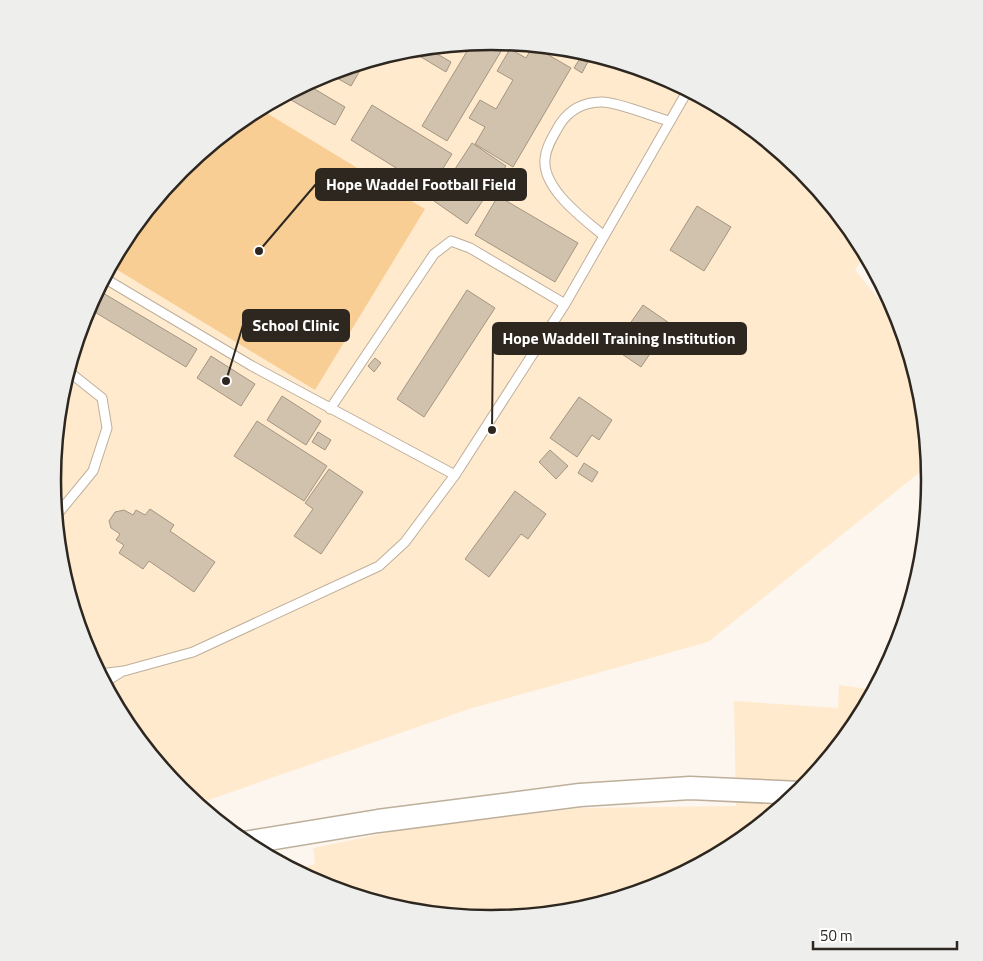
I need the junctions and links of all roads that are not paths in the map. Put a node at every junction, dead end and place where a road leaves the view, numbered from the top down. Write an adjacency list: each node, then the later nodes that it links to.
1 (685, 95): 2 (lane)
2 (669, 120): 3 (lane); 3 (lane)
3 (604, 236): 5 (lane)
4 (110, 281): 7 (lane)
5 (565, 304): 7 (lane); 8 (lane)
6 (74, 376): 9 (lane)
7 (330, 409): 8 (lane)
8 (455, 475): 10 (lane)
9 (62, 509)
10 (124, 671): 11 (lane); 12 (lane)
11 (106, 673)
12 (110, 680)
13 (788, 792): 14 (street)
14 (257, 841)

